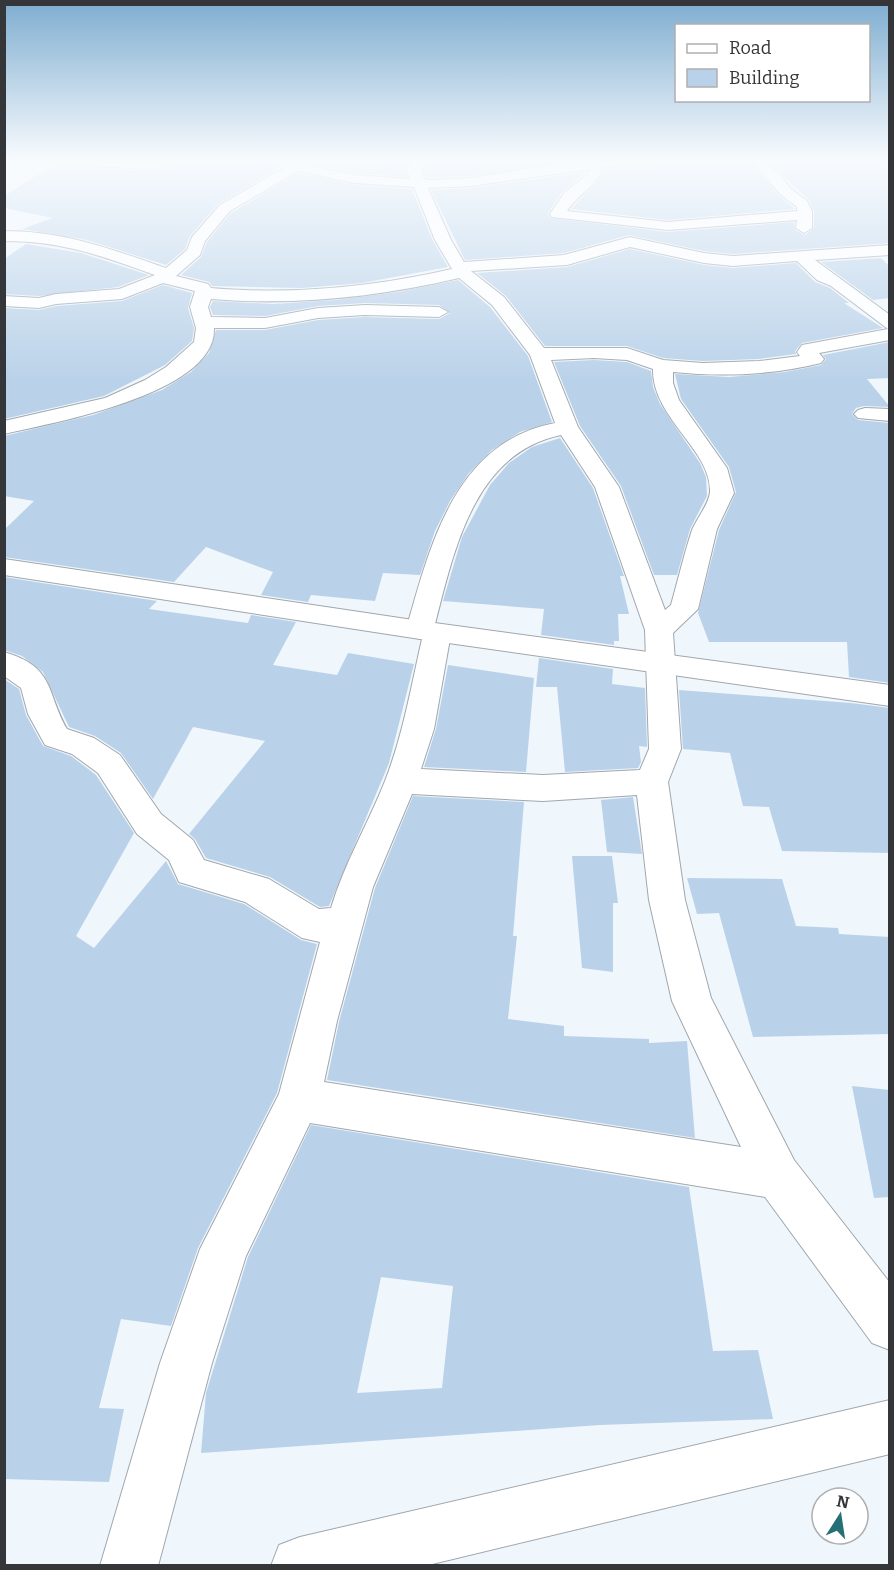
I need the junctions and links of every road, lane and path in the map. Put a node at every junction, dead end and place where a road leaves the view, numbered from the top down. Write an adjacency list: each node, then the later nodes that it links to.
1 (59, 233): 7 (street)
2 (203, 233): 13 (street)
3 (440, 233): 12 (street)
4 (634, 233): 8 (street)
5 (806, 233): 10 (street)
6 (4, 236): 7 (street)
7 (52, 238): 13 (street)
8 (630, 242): 11 (street); 12 (street)
9 (890, 250): 10 (street)
10 (820, 255): 11 (street)
11 (802, 257): 18 (street)
12 (461, 270): 14 (street); 20 (street)
13 (165, 276): 14 (street); 15 (street)
14 (204, 293): 17 (street)
15 (4, 301)
16 (439, 312): 17 (street)
17 (205, 322): 25 (street)
18 (890, 324)
19 (890, 334): 21 (street)
20 (539, 354): 21 (street); 24 (street)
21 (663, 366): 28 (street)
22 (865, 414): 23 (street)
23 (890, 415)
24 (567, 427): 27 (street); 28 (street)
25 (4, 428)
26 (4, 567): 27 (street)
27 (429, 632): 28 (street); 31 (street)
28 (660, 647): 30 (street); 32 (street)
29 (4, 662): 33 (street)
30 (890, 696)
31 (401, 781): 32 (street); 33 (street)
32 (652, 782): 35 (street)
33 (345, 923): 34 (street)
34 (299, 1100): 35 (street); 38 (street)
35 (778, 1176): 36 (street)
36 (890, 1325)
37 (890, 1427): 39 (street)
38 (129, 1566)
39 (300, 1566)

